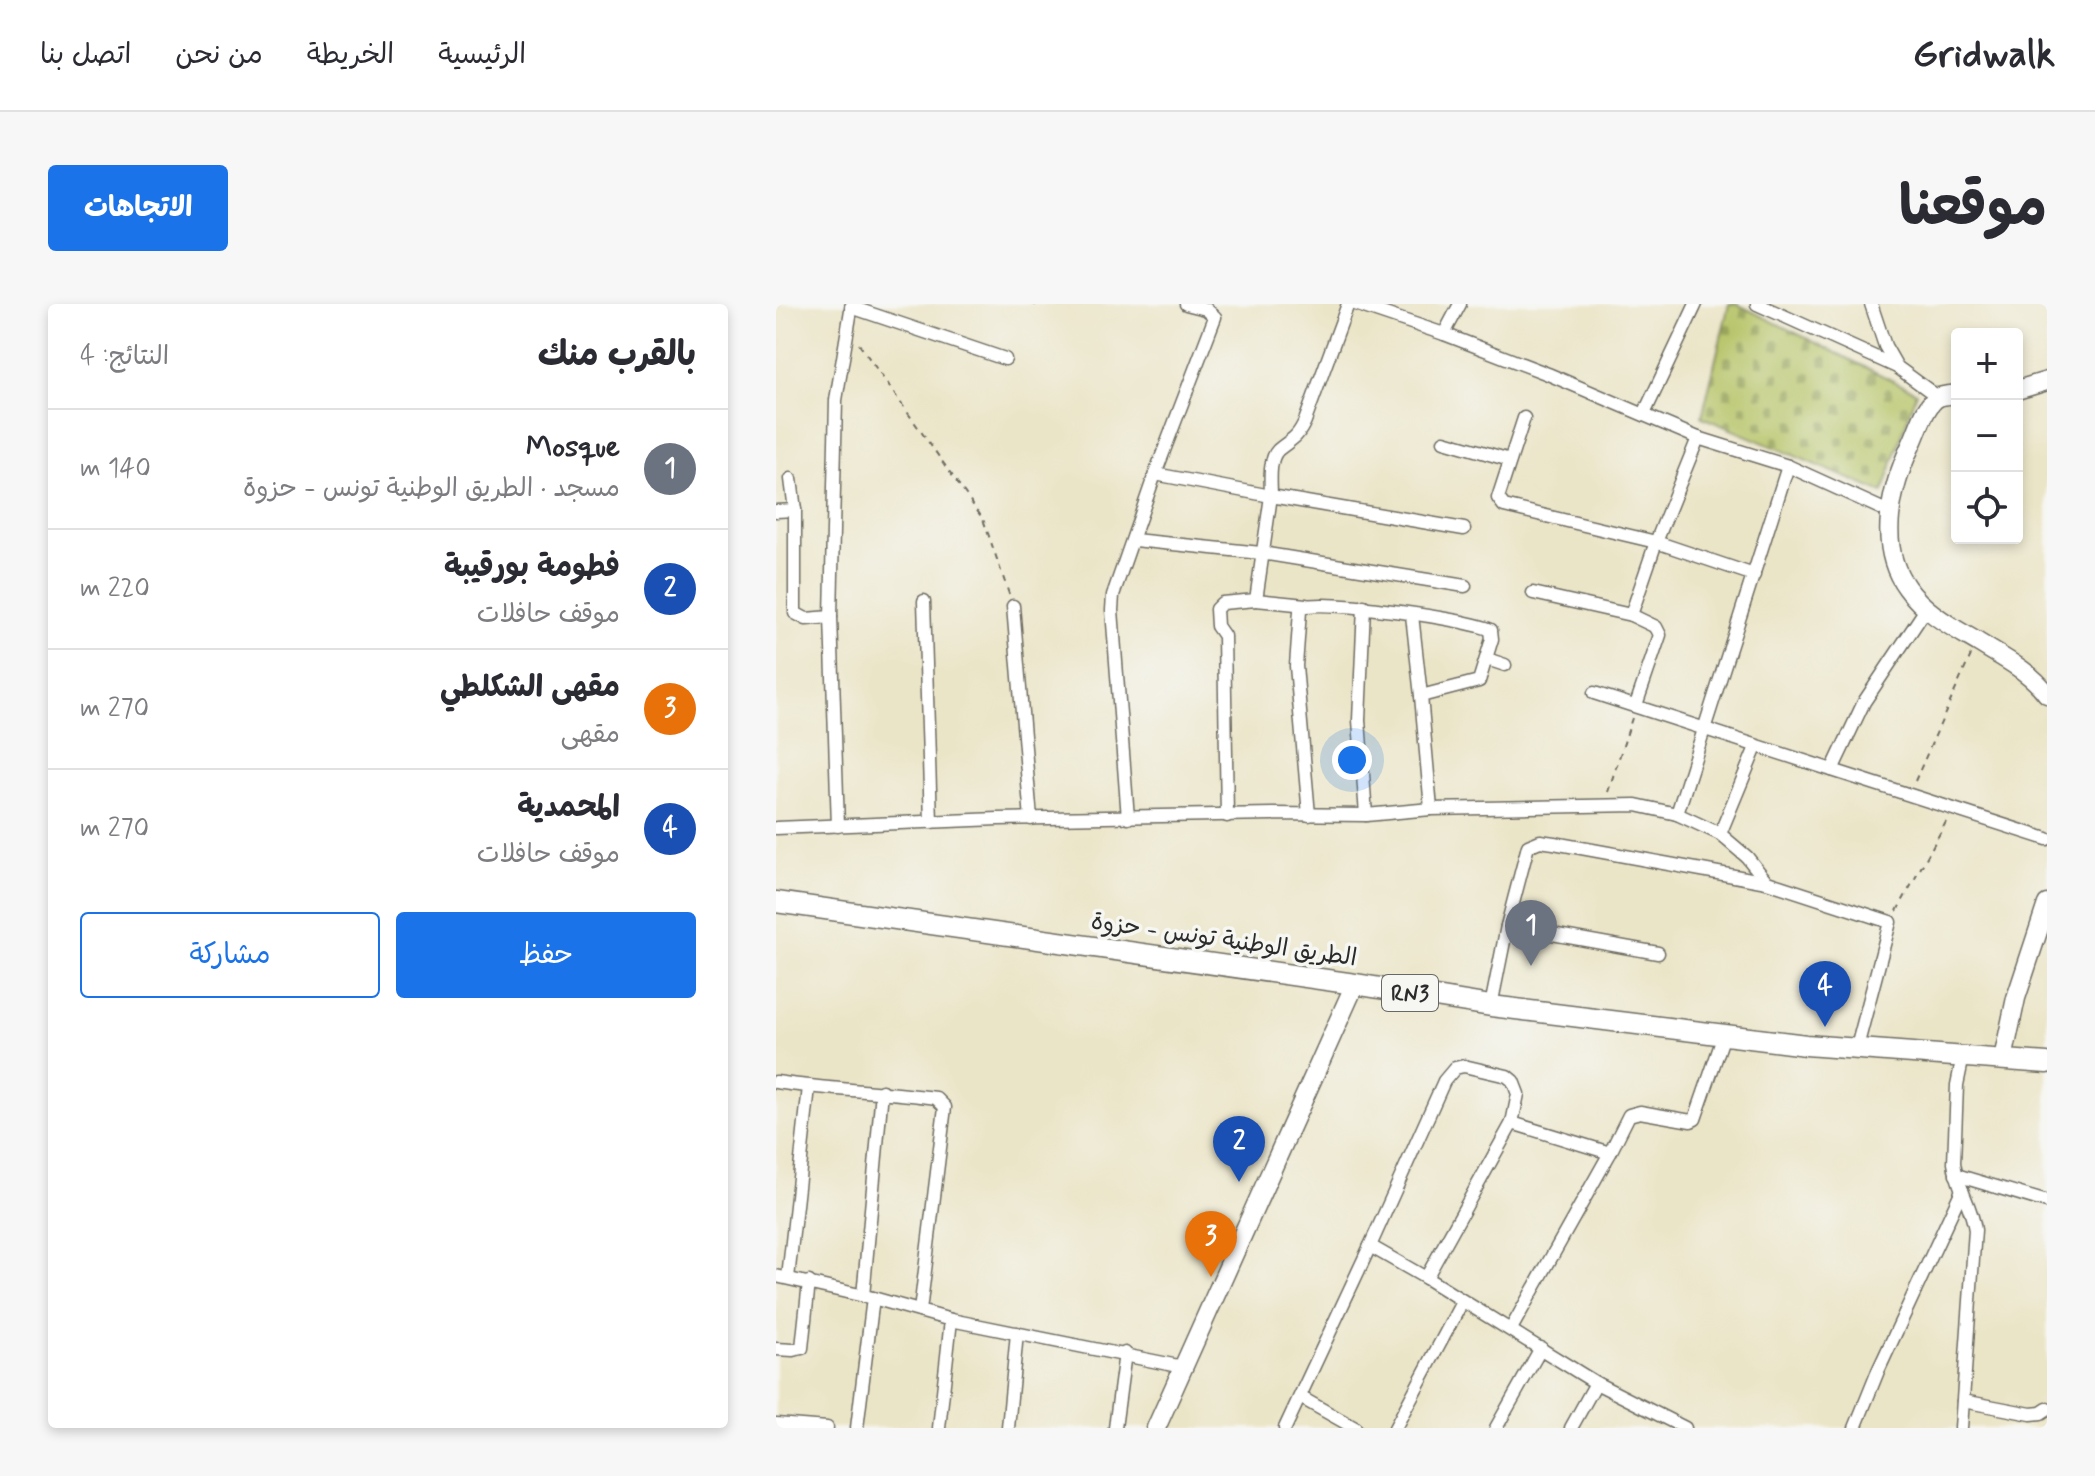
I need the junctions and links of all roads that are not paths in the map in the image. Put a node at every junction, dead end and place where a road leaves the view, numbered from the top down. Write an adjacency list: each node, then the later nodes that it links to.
1 (1186, 304): 22 (street)
2 (1348, 304): 24 (street)
3 (1355, 304): 9 (street)
4 (1460, 304): 9 (street)
5 (1696, 304): 16 (street)
6 (1757, 304): 11 (street)
7 (1871, 304): 11 (street)
8 (851, 305): 10 (street); 43 (street)
9 (1444, 334): 16 (street)
10 (1005, 359)
11 (1897, 367): 15 (street)
12 (2047, 381): 13 (street)
13 (2023, 388)
14 (1951, 395): 15 (street)
15 (1938, 397): 27 (street)
16 (1644, 414): 18 (street)
17 (1524, 418): 20 (street)
18 (1698, 438): 21 (street); 30 (street)
19 (1444, 441): 20 (street)
20 (1510, 460): 30 (street)
21 (1788, 466): 27 (street); 32 (street)
22 (1155, 474): 24 (street); 29 (street)
23 (791, 479): 25 (street)
24 (1271, 496): 28 (street); 31 (street)
25 (795, 510): 26 (street); 43 (street)
26 (776, 511)
27 (1889, 512): 40 (street)
28 (1464, 529)
29 (1134, 540): 31 (street); 58 (street)
30 (1656, 542): 32 (street); 42 (street)
31 (1261, 553): 33 (street); 35 (street)
32 (1754, 575): 50 (street)
33 (1465, 586)
34 (1533, 593): 42 (street)
35 (1256, 600): 37 (street); 57 (street)
36 (924, 601): 60 (street)
37 (1306, 605): 39 (street); 55 (street)
38 (1013, 606): 59 (street)
39 (1364, 606): 41 (street); 56 (street)
40 (1926, 609): 47 (street); 52 (street)
41 (1412, 615): 44 (street); 48 (street)
42 (1631, 615): 49 (street)
43 (831, 617): 61 (street)
44 (1487, 659): 45 (street); 48 (street)
45 (1505, 665)
46 (1594, 693): 49 (street)
47 (2047, 694)
48 (1421, 696): 53 (street)
49 (1636, 705): 50 (street)
50 (1704, 729): 51 (street); 54 (street)
51 (1756, 747): 52 (street); 63 (street)
52 (1832, 770): 64 (street)
53 (1431, 809): 54 (street); 56 (street)
54 (1677, 814): 63 (street)
55 (1309, 815): 56 (street); 57 (street)
56 (1366, 815)
57 (1227, 816): 58 (street)
58 (1128, 818): 59 (street)
59 (1031, 819): 60 (street)
60 (931, 822): 61 (street)
61 (838, 826): 62 (street)
62 (776, 828)
63 (1720, 834): 65 (street)
64 (2047, 839)
65 (1767, 882): 68 (street); 73 (street)
66 (776, 902): 70 (main road, الطريق الوطنية تونس - حزوة / RN3)
67 (2047, 904): 75 (street)
68 (1507, 926): 69 (street); 71 (street)
69 (1658, 953)
70 (1355, 984): 71 (main road, الطريق الوطنية تونس - حزوة / RN3); 98 (street)
71 (1491, 1006): 72 (main road, الطريق الوطنية تونس - حزوة / RN3)
72 (1724, 1035): 73 (main road, الطريق الوطنية تونس - حزوة / RN3); 81 (street)
73 (1857, 1047): 74 (main road, الطريق الوطنية تونس - حزوة / RN3)
74 (1963, 1056): 75 (main road, الطريق الوطنية تونس - حزوة / RN3); 82 (street)
75 (2003, 1059): 76 (main road, الطريق الوطنية تونس - حزوة / RN3)
76 (2047, 1063)
77 (776, 1082): 78 (street)
78 (809, 1087): 79 (street); 86 (street)
79 (882, 1091): 89 (street); 91 (street)
80 (1512, 1123): 81 (street); 85 (street); 87 (street)
81 (1610, 1153): 93 (street)
82 (1956, 1175): 83 (street); 84 (street)
83 (1962, 1190): 101 (street); 116 (street)
84 (2047, 1202)
85 (1370, 1246): 87 (street); 100 (street)
86 (782, 1277): 88 (street)
87 (1426, 1278): 90 (street)
88 (809, 1282): 89 (street); 96 (street)
89 (868, 1297): 91 (street); 105 (street)
90 (1462, 1302): 93 (street); 112 (street)
91 (920, 1311): 92 (street)
92 (951, 1320): 94 (street); 106 (street)
93 (1511, 1329): 95 (street)
94 (1017, 1333): 97 (street); 107 (street)
95 (1541, 1348): 99 (street); 113 (street)
96 (776, 1349)
97 (1125, 1353): 98 (street); 108 (street)
98 (1183, 1367): 109 (street)
99 (1596, 1383): 114 (street); 115 (street)
100 (1300, 1397): 110 (street); 111 (street)
101 (1963, 1401): 102 (street); 117 (street)
102 (2047, 1409)
103 (776, 1424): 104 (street)
104 (827, 1428)
105 (857, 1428)
106 (939, 1428)
107 (1008, 1428)
108 (1115, 1428)
109 (1156, 1428)
110 (1285, 1428)
111 (1355, 1428)
112 (1395, 1428)
113 (1496, 1428)
114 (1571, 1428)
115 (1685, 1428)
116 (1855, 1428)
117 (1961, 1428)

